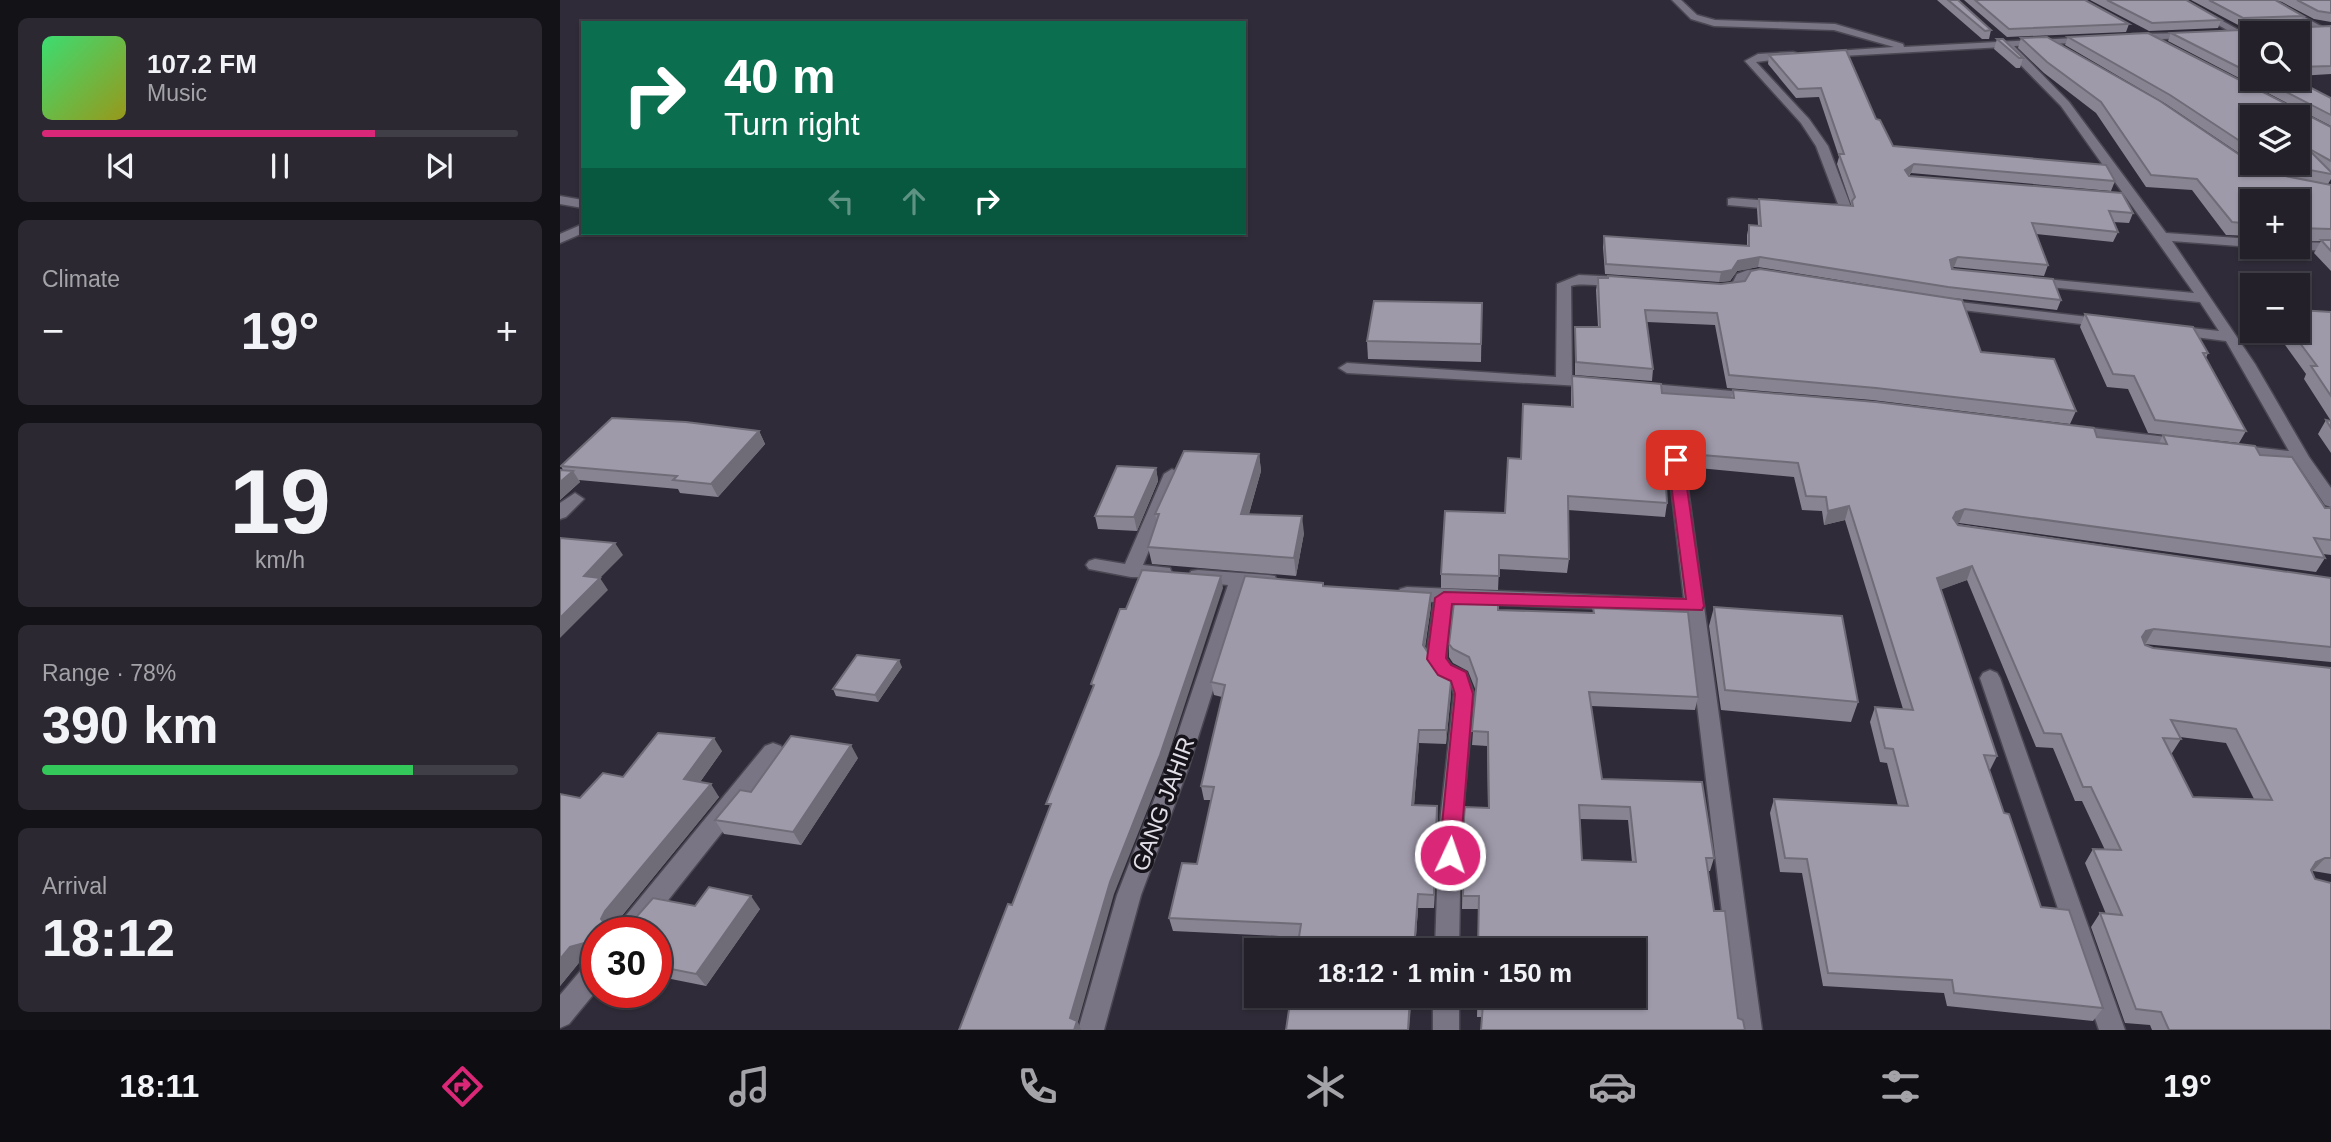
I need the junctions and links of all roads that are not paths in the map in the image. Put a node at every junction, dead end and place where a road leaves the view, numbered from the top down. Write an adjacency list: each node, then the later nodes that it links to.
1 (1676, 0): 16 (street)
2 (2178, 0): 7 (street)
3 (2267, 0): 5 (street)
4 (2124, 25): 10 (street)
5 (2328, 28): 6 (street)
6 (2310, 29)
7 (2239, 33): 9 (street)
8 (2199, 34): 10 (street)
9 (2212, 34)
10 (2145, 36): 11 (street); 15 (street)
11 (2120, 38)
12 (2095, 39): 14 (street)
13 (2001, 40): 14 (street); 16 (street); 24 (street)
14 (2046, 41): 17 (street)
15 (2170, 49)
16 (1913, 50): 22 (street)
17 (2070, 55)
18 (560, 200): 20 (street)
19 (1732, 202): 21 (street)
20 (581, 204)
21 (1800, 207)
22 (1814, 208)
23 (581, 229): 25 (street)
24 (2161, 236): 26 (street); 33 (street)
25 (560, 239)
26 (2240, 242)
27 (2310, 246): 28 (street)
28 (2331, 247)
29 (1784, 279): 32 (street)
30 (2016, 280): 33 (street)
31 (1637, 282): 39 (street)
32 (1705, 288)
33 (2206, 298): 37 (street)
34 (1931, 302): 35 (street)
35 (2120, 324)
36 (2161, 329): 37 (street)
37 (2229, 337): 44 (street)
38 (1347, 368): 39 (street)
39 (1564, 381): 40 (street)
40 (1772, 400)
41 (2060, 429): 42 (street)
42 (2194, 445)
43 (2221, 448): 44 (street)
44 (2301, 458): 48 (street)
45 (1676, 460): 56 (street)
46 (1172, 474): 51 (street)
47 (575, 499): 49 (street)
48 (2331, 501)
49 (560, 513)
50 (1095, 565): 51 (street)
51 (1131, 571): 52 (street)
52 (1239, 578): 53 (street); 64 (street, GANG JAHIR)
53 (1293, 583)
54 (1389, 593): 55 (street)
55 (1444, 598): 56 (street); 60 (street)
56 (1696, 606): 66 (street)
57 (1990, 678): 67 (street)
58 (773, 752): 59 (street)
59 (640, 917)
60 (1447, 938)
61 (581, 989): 63 (street)
62 (1446, 1008): 65 (street)
63 (560, 1015)
64 (1091, 1030)
65 (1446, 1030)
66 (1749, 1030)
67 (2112, 1030)

